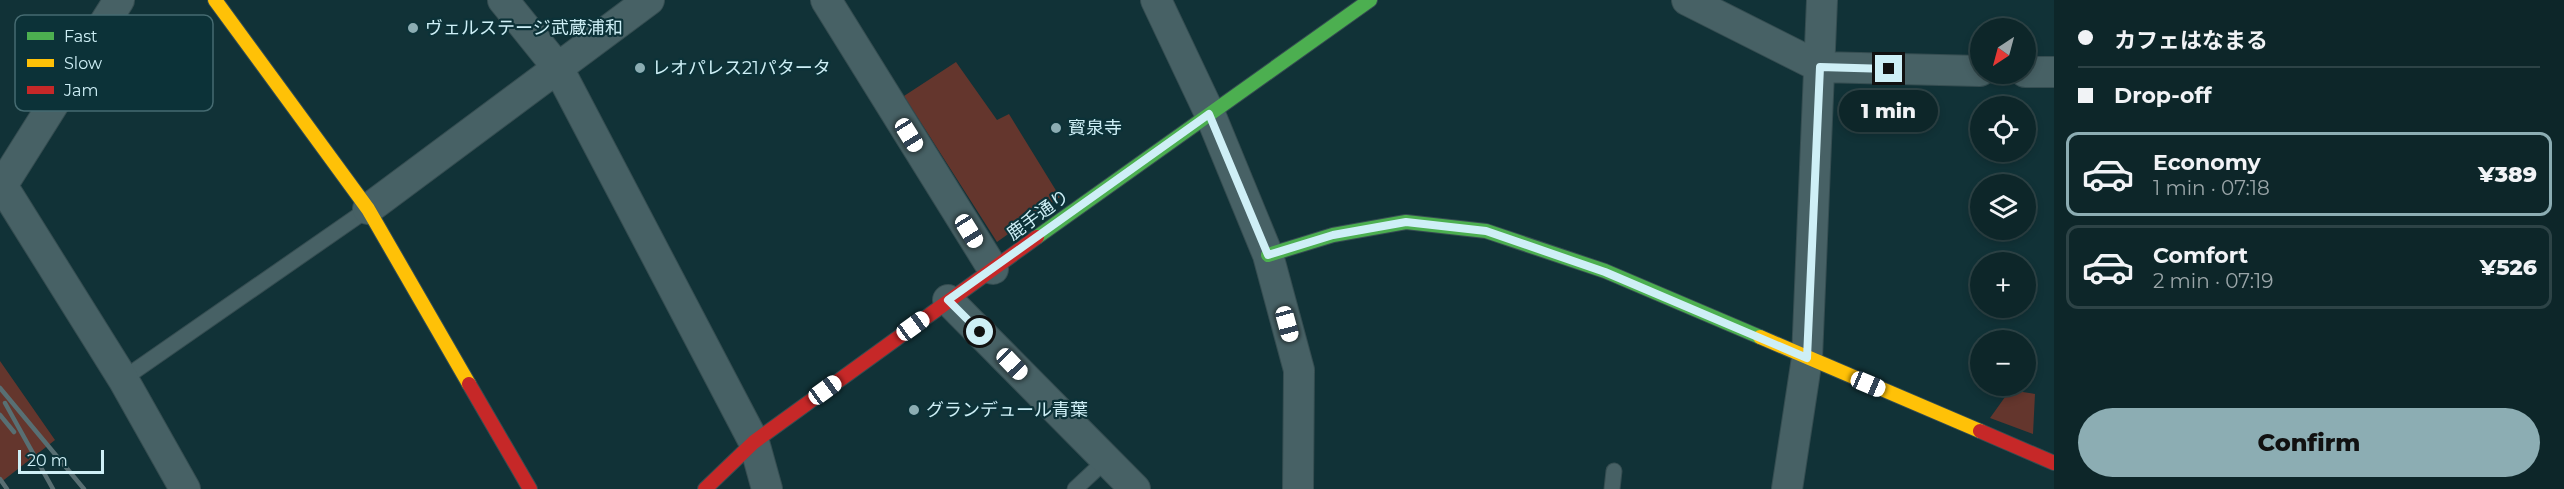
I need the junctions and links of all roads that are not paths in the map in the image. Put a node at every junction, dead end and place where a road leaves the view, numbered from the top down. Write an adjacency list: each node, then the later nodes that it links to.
1 (119, 0): 10 (street)
2 (216, 0): 19 (street)
3 (503, 0): 12 (street)
4 (649, 0): 12 (street)
5 (826, 0): 21 (street)
6 (1156, 0): 17 (street)
7 (1371, 0): 17 (street, 鹿手通り)
8 (1687, 0): 11 (street)
9 (1822, 0): 11 (street)
10 (109, 15)
11 (1820, 67): 13 (street); 23 (street)
12 (558, 68): 19 (street); 25 (street)
13 (1970, 71)
14 (2036, 72): 15 (street)
15 (2054, 72)
16 (49, 111): 18 (street)
17 (1209, 114): 20 (street); 21 (street, 鹿手通り)
18 (1, 186): 24 (street)
19 (368, 209): 24 (lane); 30 (street)
20 (1268, 255): 23 (street); 35 (street)
21 (993, 269): 22 (street, 鹿手通り)
22 (948, 300): 25 (street, 鹿手通り); 26 (street)
23 (1807, 358): 27 (street); 37 (street)
24 (123, 379): 29 (street)
25 (754, 442): 31 (street, 鹿手通り); 32 (street)
26 (1106, 460): 33 (lane); 34 (street)
27 (2054, 463)
28 (1614, 471): 36 (lane)
29 (185, 489)
30 (530, 489)
31 (705, 489)
32 (768, 489)
33 (1076, 489)
34 (1135, 489)
35 (1298, 489)
36 (1612, 489)
37 (1787, 489)

